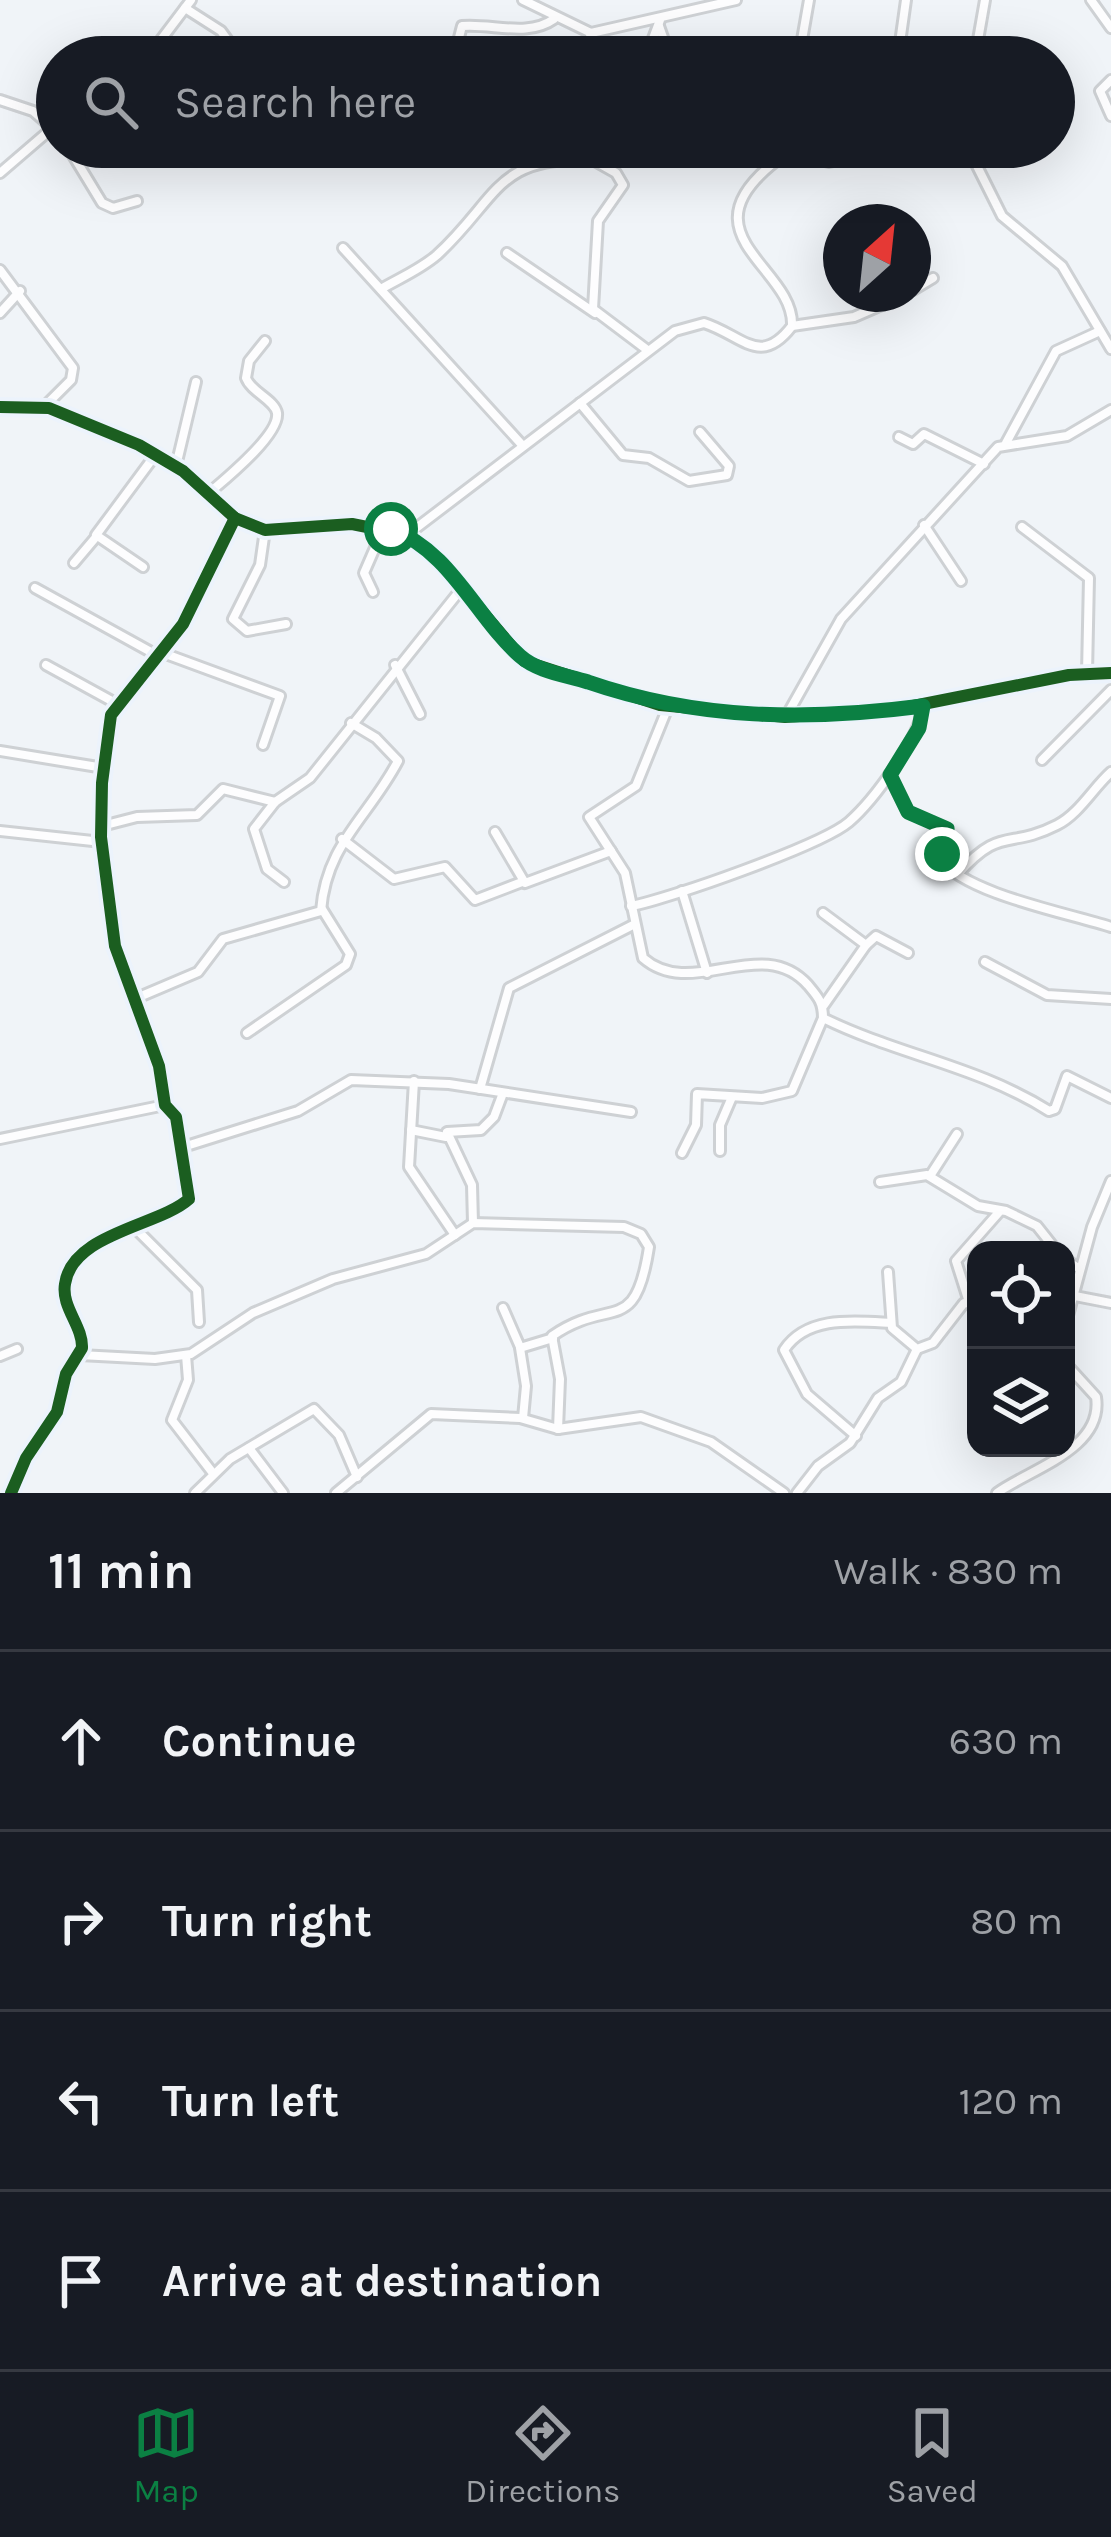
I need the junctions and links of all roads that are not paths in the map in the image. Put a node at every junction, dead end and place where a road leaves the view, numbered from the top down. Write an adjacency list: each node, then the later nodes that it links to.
1 (523, 0): 8 (street)
2 (736, 0): 9 (street)
3 (808, 0): 18 (street)
4 (906, 0): 19 (street)
5 (985, 0): 20 (street)
6 (1091, 0): 10 (street)
7 (188, 4): 12 (street); 13 (street)
8 (554, 19): 11 (street); 14 (street)
9 (660, 22): 11 (street); 16 (street); 17 (street)
10 (1111, 28)
11 (591, 33): 15 (street)
12 (164, 36)
13 (225, 36)
14 (459, 36)
15 (590, 36)
16 (654, 36)
17 (664, 36)
18 (803, 36)
19 (901, 36)
20 (979, 36)
21 (1111, 80): 24 (street)
22 (0, 100): 23 (street)
23 (36, 113)
24 (1111, 116)
25 (36, 144): 31 (street)
26 (81, 168): 32 (street)
27 (522, 168): 36 (street)
28 (604, 168): 40 (street)
29 (770, 168): 41 (street)
30 (978, 168): 42 (street)
31 (0, 173)
32 (137, 202)
33 (343, 248): 36 (street)
34 (507, 253): 40 (street)
35 (0, 270): 37 (street)
36 (381, 289): 54 (street)
37 (20, 290): 39 (street); 49 (street)
38 (870, 312): 41 (street)
39 (0, 313)
40 (595, 313): 44 (street)
41 (792, 326): 44 (street)
42 (1101, 331): 45 (street); 53 (street)
43 (265, 341): 58 (street)
44 (646, 349): 47 (street)
45 (1111, 349)
46 (196, 382): 57 (street)
47 (580, 403): 51 (street); 54 (street)
48 (0, 407): 49 (street)
49 (43, 408): 55 (street)
50 (1111, 410): 53 (street)
51 (700, 432)
52 (899, 437): 56 (street)
53 (1006, 443): 56 (street)
54 (523, 446): 64 (street)
55 (154, 453): 57 (street); 65 (street)
56 (984, 464): 60 (street)
57 (176, 466): 58 (street)
58 (209, 494): 59 (street)
59 (235, 518): 63 (street); 73 (street)
60 (924, 525): 68 (street); 83 (street)
61 (384, 527): 63 (street); 64 (street); 71 (street)
62 (1022, 527): 76 (street)
63 (266, 530): 72 (street)
64 (406, 535): 70 (street)
65 (96, 537): 66 (street); 67 (street)
66 (74, 563)
67 (143, 567)
68 (961, 581)
69 (35, 588): 73 (street)
70 (462, 588): 75 (street); 80 (street)
71 (373, 592)
72 (286, 624)
73 (162, 655): 79 (street); 85 (street)
74 (46, 665): 79 (street)
75 (395, 665): 82 (street); 84 (street)
76 (1088, 673): 77 (street); 81 (street)
77 (1111, 673)
78 (1111, 690): 87 (street)
79 (119, 705): 88 (street)
80 (668, 706): 83 (street); 97 (street)
81 (923, 706): 83 (street); 90 (street)
82 (420, 714)
83 (785, 716)
84 (350, 723): 91 (street); 95 (street)
85 (263, 745)
86 (0, 751): 88 (street)
87 (1042, 760)
88 (104, 768): 92 (street)
89 (1111, 772): 98 (street)
90 (890, 775): 98 (street); 101 (street)
91 (275, 802): 92 (street); 99 (street)
92 (102, 826): 96 (street)
93 (0, 831): 96 (street)
94 (495, 832): 100 (street)
95 (342, 839): 100 (street); 103 (street)
96 (102, 842): 112 (street)
97 (611, 851): 100 (street); 102 (street)
98 (958, 874): 106 (street)
99 (284, 882)
100 (522, 882)
101 (682, 890): 102 (street); 110 (street)
102 (631, 906): 105 (street)
103 (322, 909): 112 (street); 115 (street)
104 (823, 913): 107 (street)
105 (633, 925): 110 (street); 117 (street)
106 (1111, 927)
107 (866, 945): 108 (street); 113 (street)
108 (908, 953)
109 (985, 962): 111 (street)
110 (707, 973): 113 (street)
111 (1111, 999)
112 (132, 1000): 121 (street)
113 (824, 1005): 114 (street)
114 (823, 1018): 119 (street); 120 (street)
115 (247, 1033)
116 (415, 1081): 117 (street); 123 (street); 127 (street)
117 (481, 1089): 118 (street)
118 (503, 1093): 122 (street); 125 (street)
119 (732, 1097): 128 (street); 129 (street)
120 (1111, 1098)
121 (166, 1105): 126 (street); 127 (street)
122 (631, 1112)
123 (411, 1130): 125 (street); 136 (street)
124 (957, 1134): 130 (street)
125 (446, 1137): 134 (street)
126 (0, 1138)
127 (180, 1148): 135 (street)
128 (720, 1150)
129 (682, 1154)
130 (930, 1176): 132 (street); 133 (street)
131 (1111, 1181): 141 (street)
132 (880, 1182)
133 (1001, 1210): 137 (street); 138 (street)
134 (473, 1223): 136 (street); 150 (street)
135 (134, 1227): 148 (street); 154 (street)
136 (455, 1235): 155 (street)
137 (974, 1241)
138 (1051, 1241)
139 (967, 1249): 143 (street)
140 (1075, 1266): 141 (street)
141 (1080, 1269): 144 (street)
142 (888, 1272): 149 (street)
143 (967, 1288)
144 (1075, 1296): 145 (street)
145 (1111, 1303)
146 (503, 1308): 151 (street)
147 (967, 1309): 153 (street)
148 (200, 1322)
149 (891, 1323): 153 (street); 160 (street)
150 (553, 1338): 151 (street); 159 (street)
151 (520, 1347): 158 (street)
152 (17, 1349): 156 (street)
153 (917, 1349): 160 (street)
154 (80, 1354): 155 (street); 166 (street)
155 (186, 1355): 164 (street)
156 (0, 1356)
157 (1075, 1374): 161 (street)
158 (523, 1418): 159 (street); 165 (street)
159 (558, 1429): 170 (street)
160 (856, 1436): 171 (street)
161 (1075, 1443)
162 (249, 1448): 164 (street); 165 (street); 168 (street)
163 (1056, 1457): 172 (street)
164 (212, 1472): 167 (street)
165 (357, 1477): 169 (street)
166 (11, 1493)
167 (195, 1493)
168 (283, 1493)
169 (336, 1493)
170 (784, 1493)
171 (797, 1493)
172 (997, 1493)

